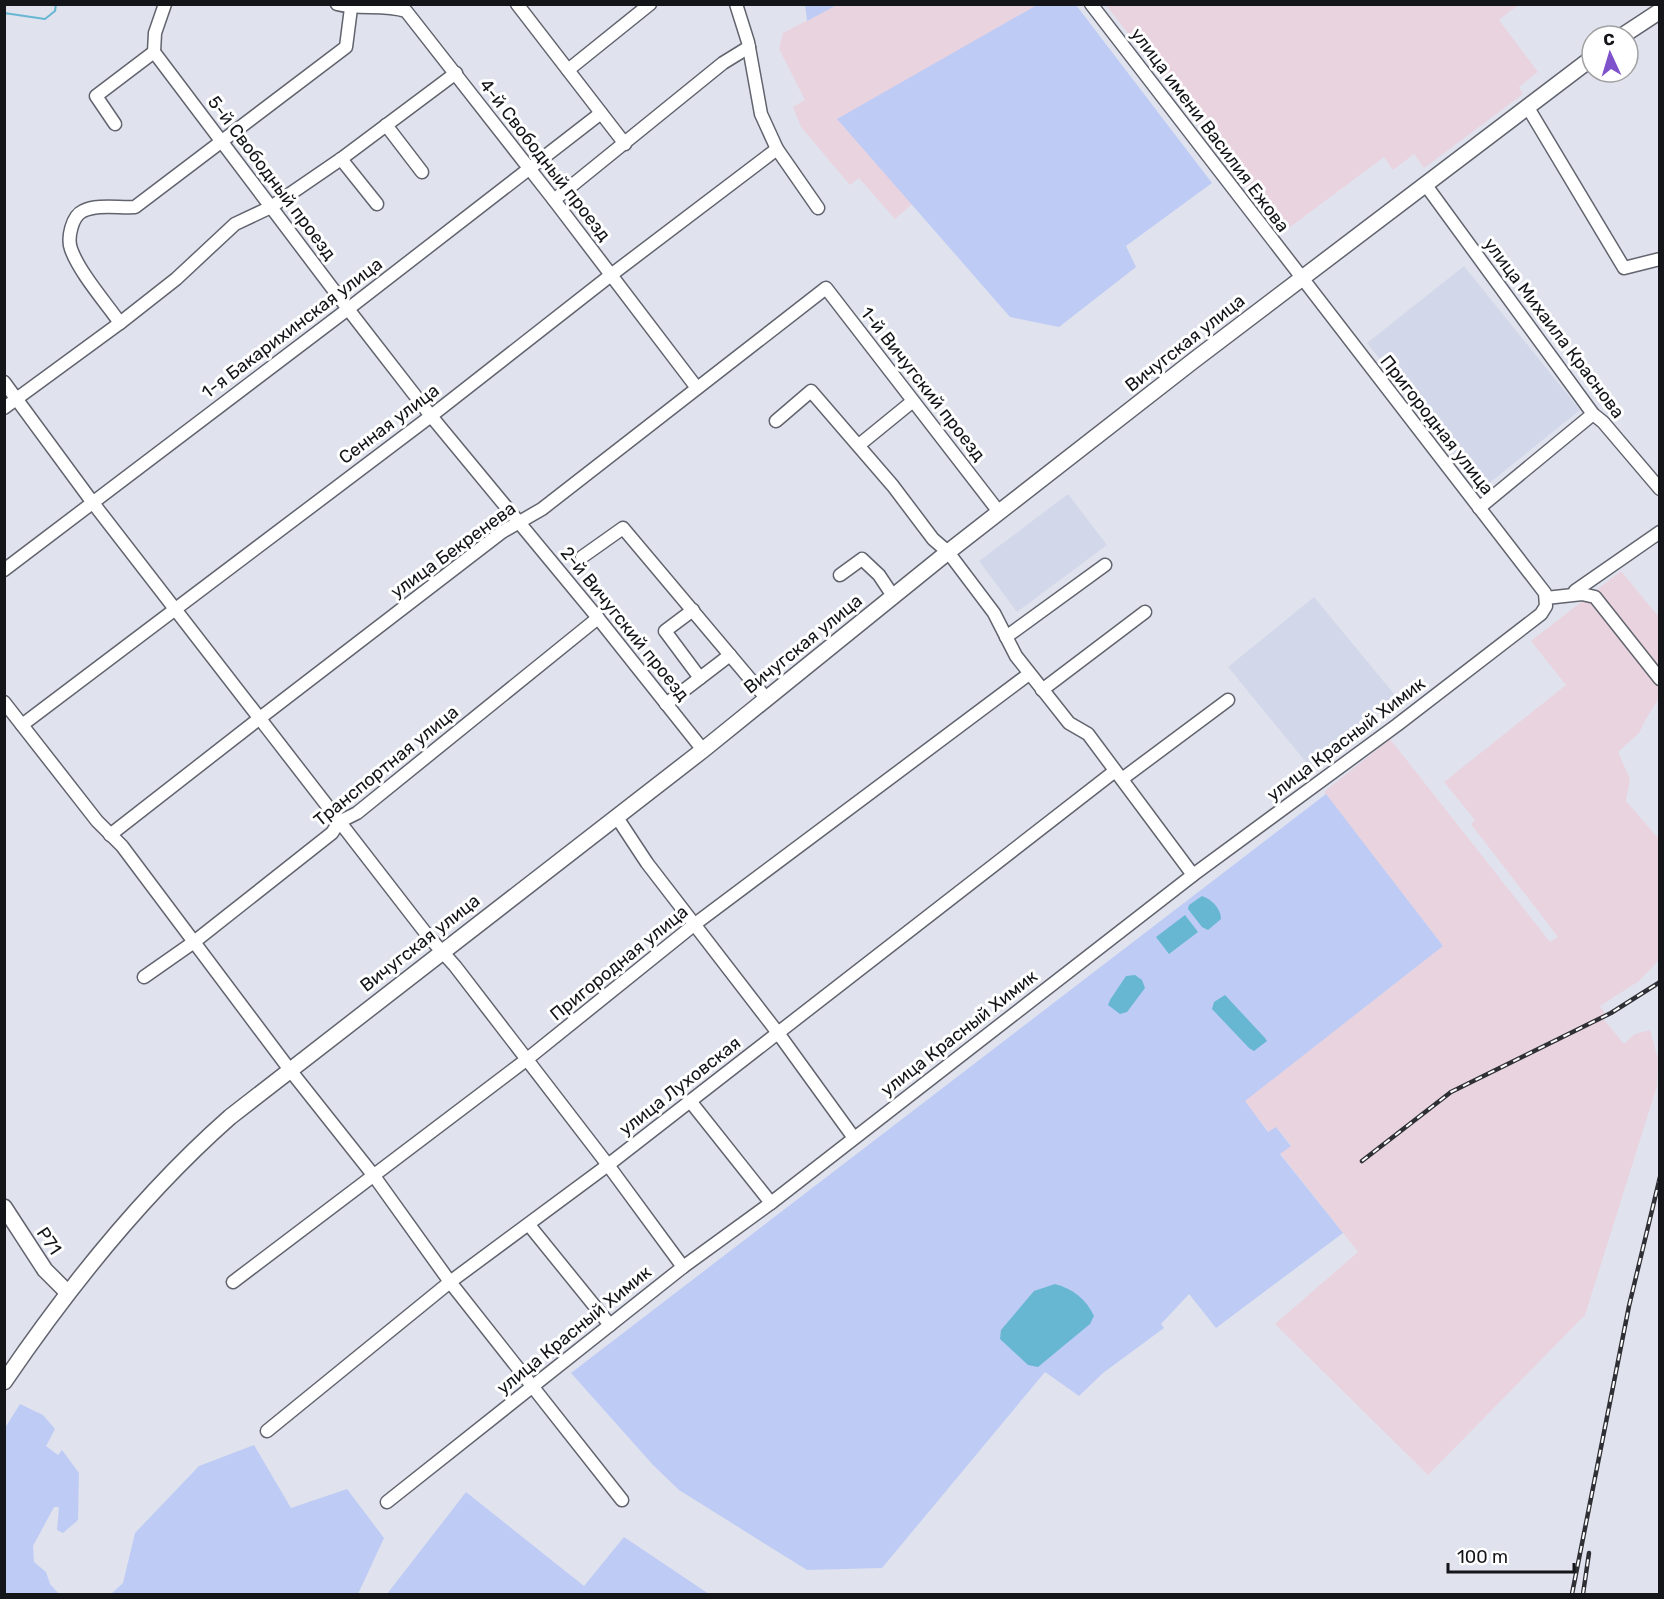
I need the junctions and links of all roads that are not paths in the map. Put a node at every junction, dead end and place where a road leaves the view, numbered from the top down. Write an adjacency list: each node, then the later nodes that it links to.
1 (165, 4): 12 (street)
2 (337, 4): 7 (street, 4-й Свободный проезд)
3 (517, 4): 14 (street)
4 (650, 4): 14 (street)
5 (736, 4): 11 (street)
6 (1091, 4): 33 (street, улица имени Василия Ежова)
7 (351, 8): 8 (street, 4-й Свободный проезд); 20 (street)
8 (410, 8): 15 (street, 4-й Свободный проезд)
9 (1659, 11): 10 (main road)
10 (1640, 24)
11 (749, 47): 21 (street); 22 (street)
12 (154, 52): 18 (street); 20 (street, 5-й Свободный проезд)
13 (1580, 67): 16 (main road, Вичугская улица)
14 (568, 70): 17 (street)
15 (456, 73): 19 (street); 24 (street, 4-й Свободный проезд)
16 (1527, 106): 26 (main road, Вичугская улица); 31 (street)
17 (601, 112): 21 (street); 24 (street, 1-я Бакарихинская улица)
18 (115, 124)
19 (386, 125): 23 (street); 25 (street)
20 (221, 141): 29 (street, 5-й Свободный проезд); 36 (street)
21 (625, 144): 27 (street)
22 (777, 150): 30 (street); 32 (street, Сенная улица)
23 (340, 159): 28 (street); 29 (street)
24 (529, 168): 27 (street, 4-й Свободный проезд); 35 (street, 1-я Бакарихинская улица)
25 (422, 172)
26 (1425, 184): 33 (main road, Вичугская улица); 42 (street, улица Михаила Краснова)
27 (554, 200): 32 (street, 4-й Свободный проезд)
28 (378, 204)
29 (271, 207): 35 (street, 5-й Свободный проезд); 36 (street)
30 (818, 208)
31 (1659, 259)
32 (611, 274): 38 (street, 4-й Свободный проезд); 43 (street, Сенная улица)
33 (1301, 278): 48 (street, Пригородная улица); 49 (main road, Вичугская улица)
34 (816, 294): 38 (street, улица Бекренева); 40 (street, 1-й Вичугский проезд)
35 (348, 309): 43 (street, 5-й Свободный проезд); 47 (street, 1-я Бакарихинская улица)
36 (120, 323): 39 (street)
37 (4, 382): 39 (street)
38 (697, 388): 50 (street, улица Бекренева)
39 (17, 399): 41 (street); 47 (street)
40 (913, 401): 45 (street); 49 (street, 1-й Вичугский проезд)
41 (4, 408)
42 (1593, 414): 46 (street, улица Михаила Краснова); 48 (street)
43 (431, 416): 50 (street, 5-й Свободный проезд); 60 (street, Сенная улица)
44 (776, 422): 45 (street)
45 (859, 446): 52 (street)
46 (1659, 489)
47 (93, 503): 55 (street, 1-я Бакарихинская улица); 60 (street)
48 (1479, 508): 59 (street, Пригородная улица)
49 (999, 512): 52 (main road, Вичугская улица)
50 (520, 522): 63 (street, 2-й Вичугский проезд); 74 (street, улица Бекренева)
51 (1659, 532): 57 (street)
52 (948, 552): 58 (main road, Вичугская улица); 64 (street)
53 (582, 557): 61 (street)
54 (1105, 565): 64 (street)
55 (4, 570)
56 (840, 575): 58 (street)
57 (1575, 591)
58 (894, 596): 70 (main road, Вичугская улица)
59 (1546, 596): 68 (street); 81 (street, улица Красный Химик)
60 (174, 610): 74 (street); 75 (street, Сенная улица)
61 (693, 610): 65 (street); 67 (street)
62 (1144, 612): 69 (street)
63 (598, 618): 73 (street, 2-й Вичугский проезд); 79 (street, Транспортная улица)
64 (1006, 637): 66 (street)
65 (730, 655): 67 (street); 70 (street)
66 (1029, 674): 69 (street); 82 (street, Пригородная улица)
67 (700, 678): 73 (street)
68 (1659, 679)
69 (1042, 690): 77 (street)
70 (766, 698): 76 (main road, Вичугская улица)
71 (1228, 700): 77 (street, улица Луховская)
72 (4, 702): 75 (street)
73 (666, 704): 76 (street, 2-й Вичугский проезд)
74 (260, 718): 79 (street); 80 (street, улица Бекренева)
75 (22, 725): 80 (street)
76 (703, 750): 78 (main road, Вичугская улица)
77 (1119, 775): 81 (street); 86 (street, улица Луховская)
78 (616, 816): 82 (street); 84 (main road, Вичугская улица)
79 (339, 822): 83 (street, Транспортная улица); 84 (street)
80 (110, 835): 83 (street)
81 (1193, 875): 90 (street, улица Красный Химик)
82 (695, 924): 86 (street); 87 (street, Пригородная улица)
83 (195, 942): 85 (street, Транспортная улица); 88 (street)
84 (442, 951): 87 (street); 88 (main road, Вичугская улица)
85 (144, 977)
86 (778, 1033): 89 (street, улица Луховская); 90 (street)
87 (526, 1060): 91 (street); 92 (street, Пригородная улица)
88 (290, 1070): 92 (street); 99 (main road, Вичугская улица)
89 (690, 1101): 91 (street, улица Луховская); 93 (street)
90 (854, 1138): 93 (street, улица Красный Химик)
91 (608, 1165): 95 (street, улица Луховская); 96 (street)
92 (374, 1176): 97 (street, Пригородная улица); 98 (street)
93 (771, 1203): 96 (street, улица Красный Химик)
94 (4, 1207): 99 (main road, Р71)
95 (529, 1225): 98 (street, улица Луховская); 100 (street)
96 (682, 1267): 100 (street, улица Красный Химик)
97 (233, 1282)
98 (450, 1282): 102 (street); 103 (street, улица Луховская)
99 (68, 1293): 101 (main road, Вичугская улица)
100 (610, 1325): 102 (street, улица Красный Химик)
101 (4, 1382)
102 (532, 1387): 104 (street); 105 (street, улица Красный Химик)
103 (267, 1431)
104 (622, 1500)
105 (387, 1502)

